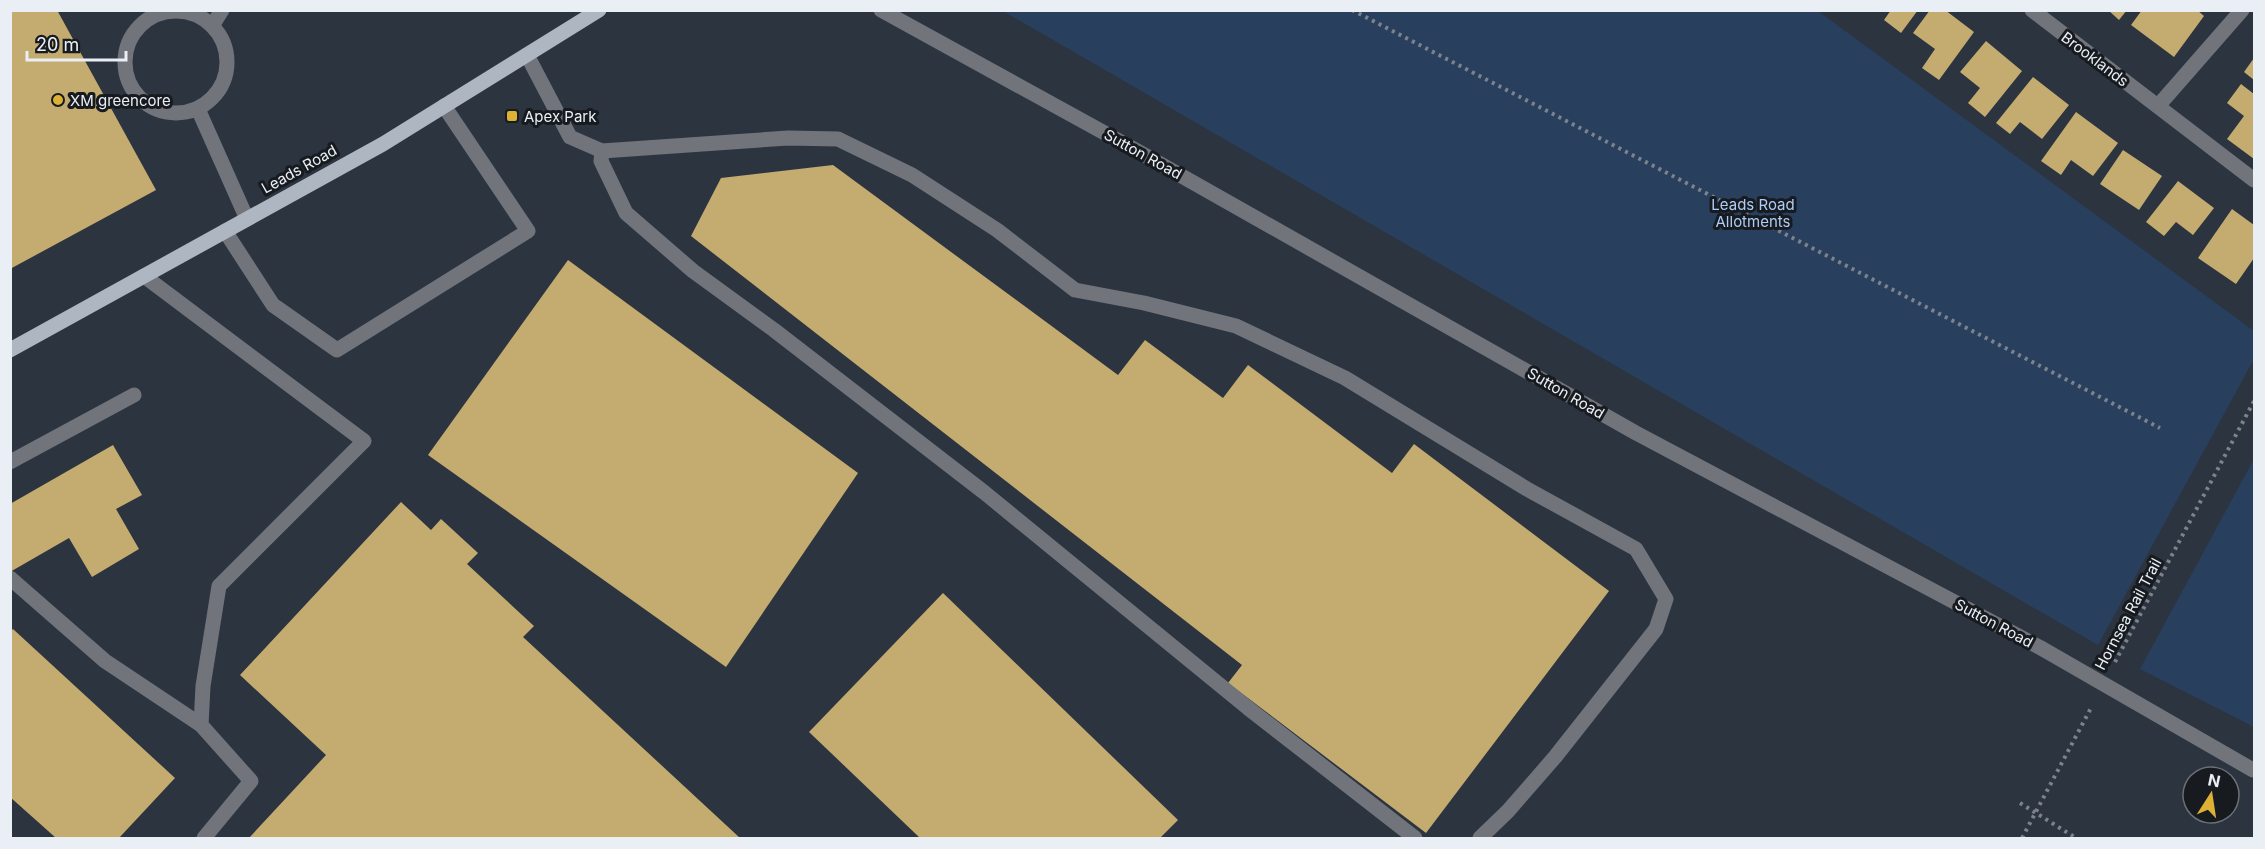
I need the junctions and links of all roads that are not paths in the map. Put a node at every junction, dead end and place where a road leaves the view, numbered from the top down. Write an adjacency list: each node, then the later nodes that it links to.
1 (222, 10): 6 (street)
2 (599, 10): 7 (main road, Leads Road)
3 (881, 10): 21 (street, Sutton Road, bridge)
4 (2032, 10): 9 (street, Brooklands)
5 (2242, 10): 9 (street)
6 (212, 27): 10 (street); 10 (street)
7 (527, 55): 8 (main road, Leads Road); 11 (street)
8 (444, 106): 13 (main road, Leads Road); 14 (street)
9 (2158, 106): 12 (street, Brooklands)
10 (198, 109): 13 (street)
11 (602, 151): 23 (street); 24 (street)
12 (2254, 180)
13 (247, 219): 14 (main road, Leads Road)
14 (225, 231): 15 (main road, Leads Road)
15 (144, 276): 16 (main road, Leads Road); 20 (street)
16 (10, 350)
17 (134, 395): 18 (street)
18 (10, 462)
19 (10, 578): 20 (street)
20 (201, 725): 22 (street)
21 (2254, 770)
22 (204, 838)
23 (1415, 838)
24 (1480, 838)

